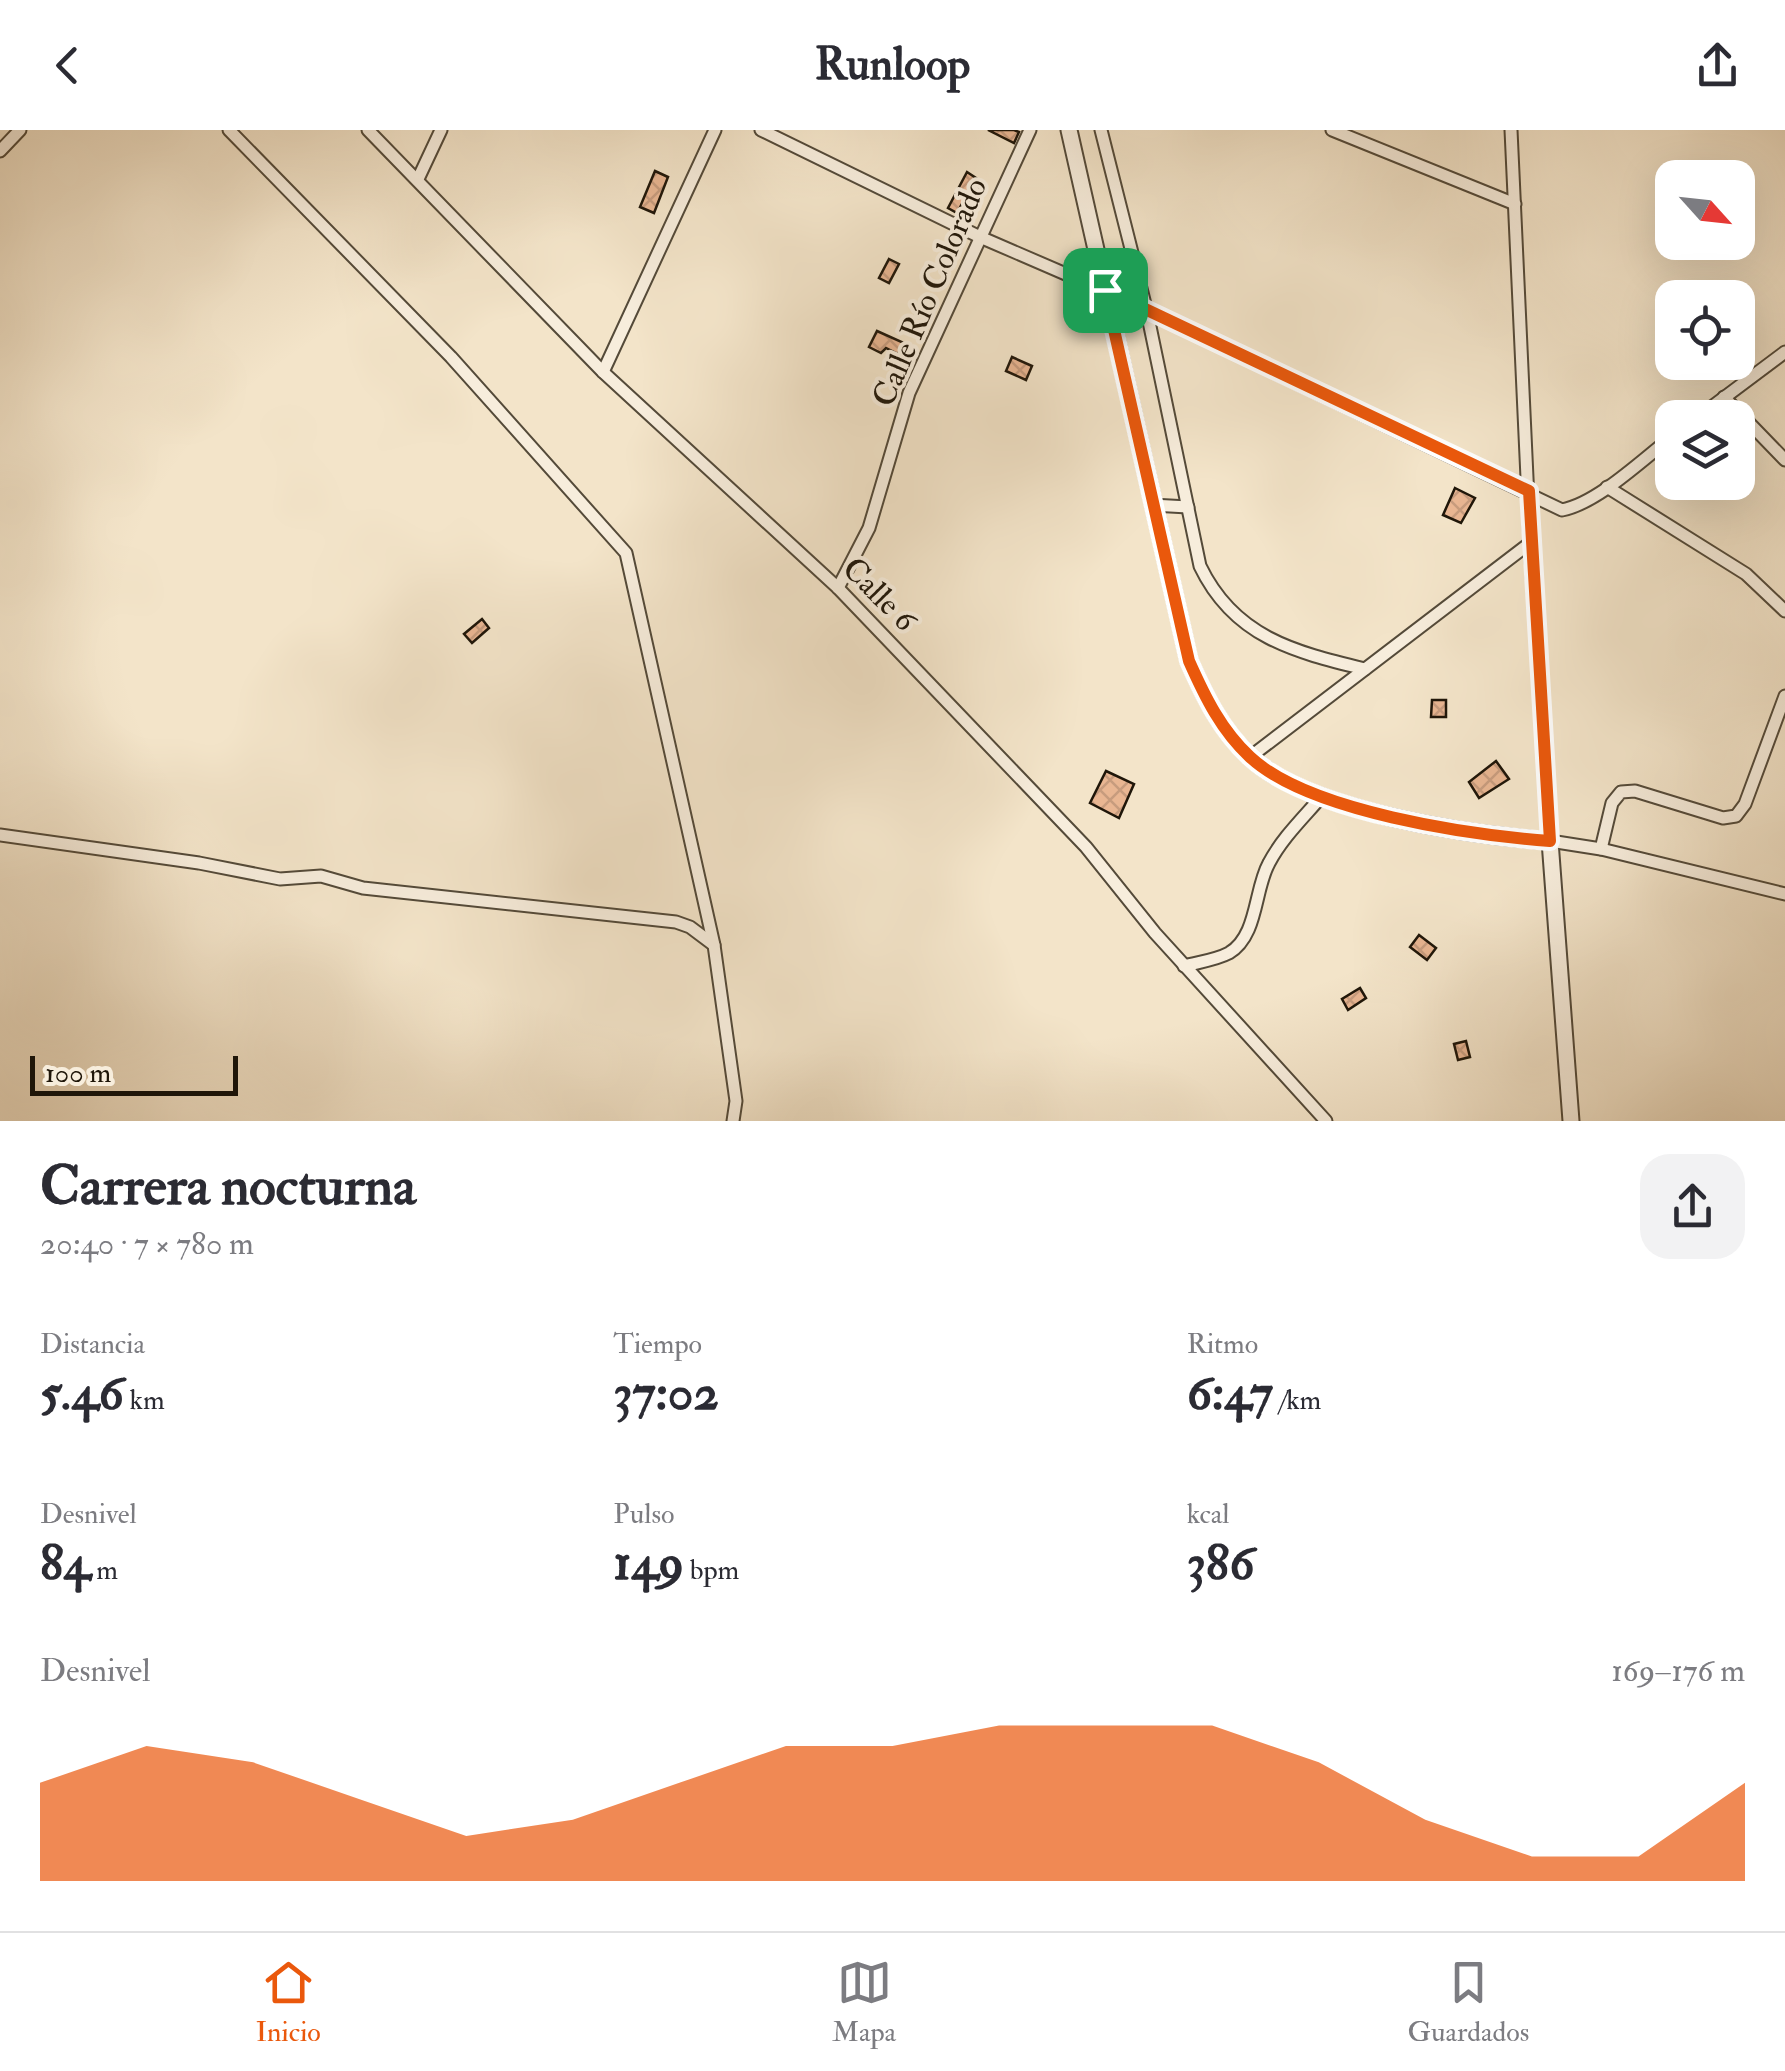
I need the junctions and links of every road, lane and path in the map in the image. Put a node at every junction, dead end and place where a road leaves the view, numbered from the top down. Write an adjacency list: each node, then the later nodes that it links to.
1 (20, 130): 12 (street)
2 (228, 130): 40 (street)
3 (368, 130): 13 (street, Calle 6)
4 (441, 130): 13 (street)
5 (715, 130): 19 (street)
6 (762, 130): 15 (street)
7 (1030, 130): 15 (street, Calle Río Colorado)
8 (1069, 130): 16 (street)
9 (1102, 130): 17 (street)
10 (1332, 130): 14 (street)
11 (1512, 130): 14 (street)
12 (0, 151)
13 (418, 179): 19 (street, Calle 6)
14 (1515, 204): 25 (street)
15 (980, 237): 16 (street); 29 (street, Calle Río Colorado)
16 (1105, 290): 17 (street); 26 (street)
17 (1147, 312): 25 (street); 27 (street)
18 (1785, 352): 20 (street)
19 (603, 372): 29 (street, Calle 6)
20 (1724, 397): 21 (street); 23 (street)
21 (1720, 400)
22 (1655, 450): 24 (street)
23 (1785, 460)
24 (1607, 487): 25 (street); 30 (street)
25 (1529, 491): 28 (street)
26 (1152, 505): 27 (street); 34 (street)
27 (1188, 508): 31 (street)
28 (1530, 543): 31 (street); 37 (street)
29 (838, 588): 41 (street, Calle 6)
30 (1785, 611)
31 (1365, 668): 34 (street)
32 (1785, 696): 33 (street)
33 (1782, 714): 38 (street)
34 (1250, 757): 35 (street)
35 (1322, 796): 37 (street); 41 (street)
36 (0, 835): 40 (street)
37 (1550, 841): 38 (street); 44 (street)
38 (1601, 848): 39 (street)
39 (1785, 894)
40 (714, 946): 42 (street)
41 (1184, 966): 43 (street, Calle 6)
42 (733, 1121)
43 (1326, 1121)
44 (1571, 1121)

